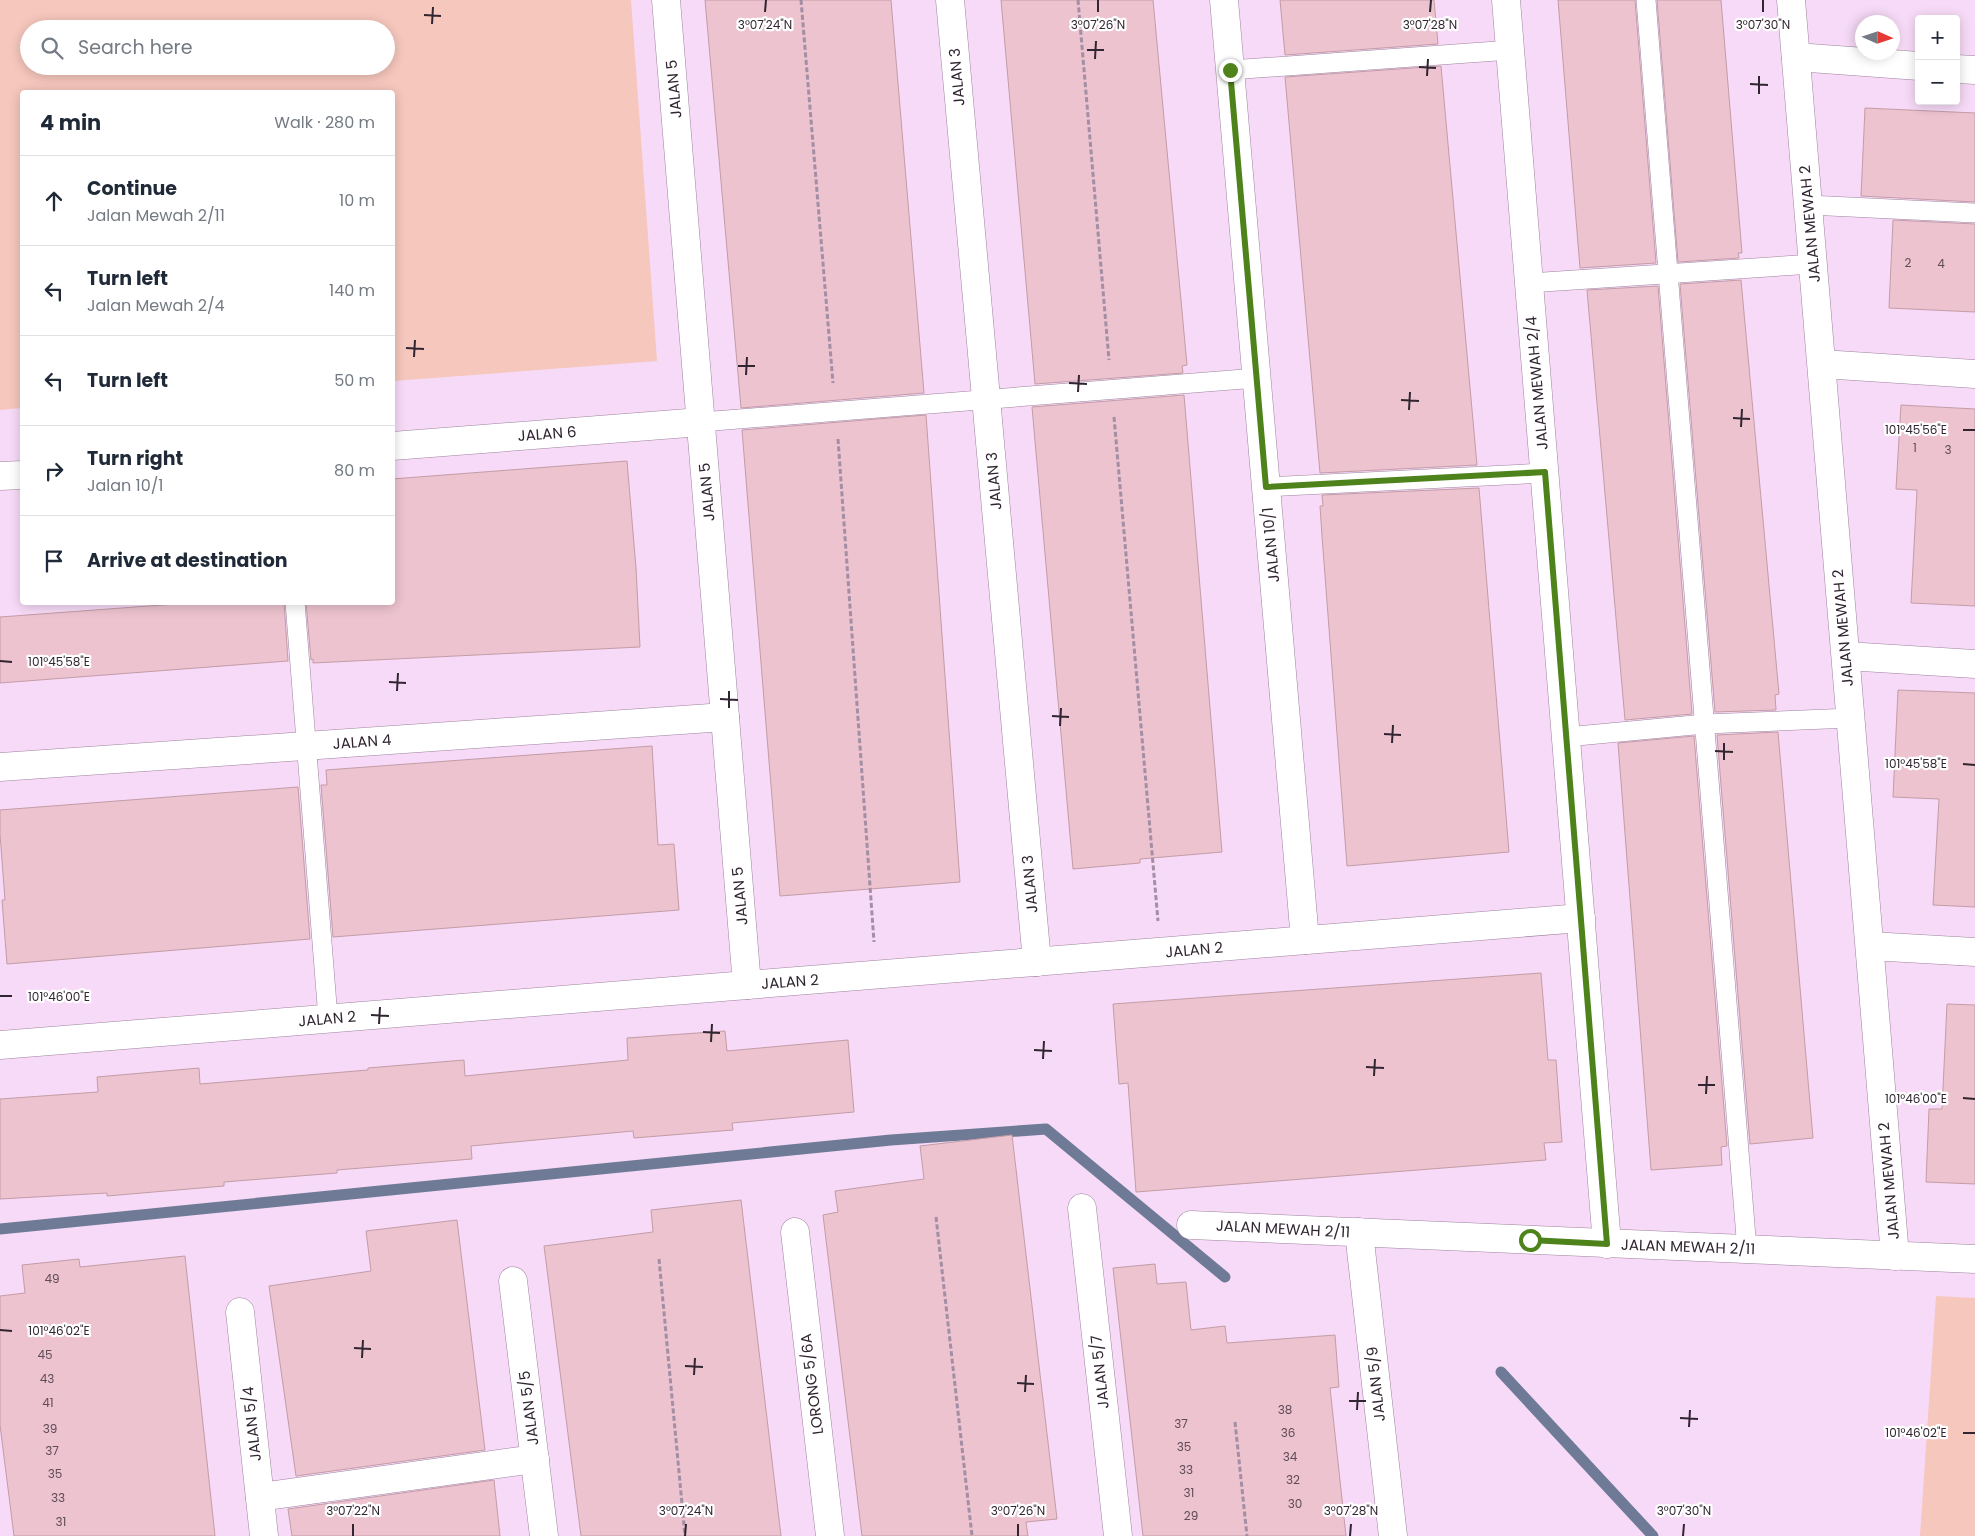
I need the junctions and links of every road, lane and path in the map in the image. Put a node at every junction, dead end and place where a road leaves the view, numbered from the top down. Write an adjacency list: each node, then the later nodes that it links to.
1 (666, 0): 26 (street, JALAN 5)
2 (801, 0): 25 (path)
3 (950, 0): 24 (street, JALAN 3)
4 (1078, 0): 23 (path)
5 (1224, 0): 13 (street, JALAN 10/1)
6 (1506, 0): 9 (street, JALAN MEWAH 2/4)
7 (1646, 0): 18 (lane)
8 (1791, 0): 10 (street, JALAN MEWAH 2)
9 (1510, 50): 13 (lane); 19 (street, JALAN MEWAH 2/4)
10 (1796, 57): 11 (street); 15 (street, JALAN MEWAH 2)
11 (1915, 66)
12 (1960, 68): 14 (street)
13 (1230, 70): 22 (street, JALAN 10/1)
14 (1975, 70)
15 (1808, 205): 16 (lane); 17 (street, JALAN MEWAH 2)
16 (1975, 213)
17 (1813, 264): 18 (lane); 20 (street, JALAN MEWAH 2)
18 (1668, 274): 19 (lane); 37 (lane)
19 (1530, 283): 28 (street, JALAN MEWAH 2/4)
20 (1822, 364): 21 (street); 33 (street, JALAN MEWAH 2)
21 (1975, 374)
22 (1257, 378): 23 (lane); 31 (street, JALAN 10/1)
23 (1112, 390): 24 (lane); 44 (path)
24 (986, 399): 25 (lane); 46 (street, JALAN 3)
25 (836, 411): 26 (lane); 47 (path)
26 (701, 422): 27 (street, JALAN 6); 35 (street, JALAN 5)
27 (395, 446)
28 (1545, 472): 31 (lane); 38 (street, JALAN MEWAH 2/4)
29 (20, 475): 30 (street)
30 (0, 476)
31 (1266, 487): 42 (street, JALAN 10/1)
32 (295, 605): 39 (lane)
33 (1846, 656): 34 (street); 36 (street, JALAN MEWAH 2)
34 (1975, 664)
35 (725, 717): 39 (street, JALAN 4); 48 (street, JALAN 5)
36 (1851, 718): 37 (lane); 43 (street, JALAN MEWAH 2)
37 (1704, 724): 38 (lane); 57 (lane)
38 (1566, 737): 41 (street, JALAN MEWAH 2/4)
39 (307, 745): 40 (street, JALAN 4); 49 (lane)
40 (0, 767)
41 (1581, 918): 42 (street, JALAN 2); 56 (street, JALAN MEWAH 2/4)
42 (1305, 940): 44 (street, JALAN 2)
43 (1870, 946): 45 (street); 58 (street, JALAN MEWAH 2)
44 (1161, 952): 46 (street, JALAN 2)
45 (1975, 952)
46 (1037, 962): 47 (street, JALAN 2)
47 (876, 975): 48 (street, JALAN 2)
48 (747, 985): 49 (street, JALAN 2)
49 (328, 1018): 50 (street, JALAN 2)
50 (0, 1045)
51 (1082, 1208): 71 (street, JALAN 5/7)
52 (936, 1217): 70 (path)
53 (1191, 1225): 55 (street, JALAN MEWAH 2/11)
54 (795, 1232): 69 (street, LORONG 5/6A)
55 (1359, 1232): 56 (street, JALAN MEWAH 2/11); 73 (street, JALAN 5/9)
56 (1607, 1244): 57 (street, JALAN MEWAH 2/11)
57 (1747, 1250): 58 (street, JALAN MEWAH 2/11)
58 (1894, 1256): 60 (street, JALAN MEWAH 2/11)
59 (659, 1259): 68 (path)
60 (1975, 1259)
61 (513, 1281): 64 (street, JALAN 5/5)
62 (240, 1312): 65 (street, JALAN 5/4)
63 (1234, 1422): 72 (path)
64 (535, 1459): 65 (street); 67 (street, JALAN 5/5)
65 (260, 1497): 66 (street, JALAN 5/4)
66 (264, 1536)
67 (544, 1536)
68 (686, 1536)
69 (830, 1536)
70 (972, 1536)
71 (1118, 1536)
72 (1247, 1536)
73 (1393, 1536)

